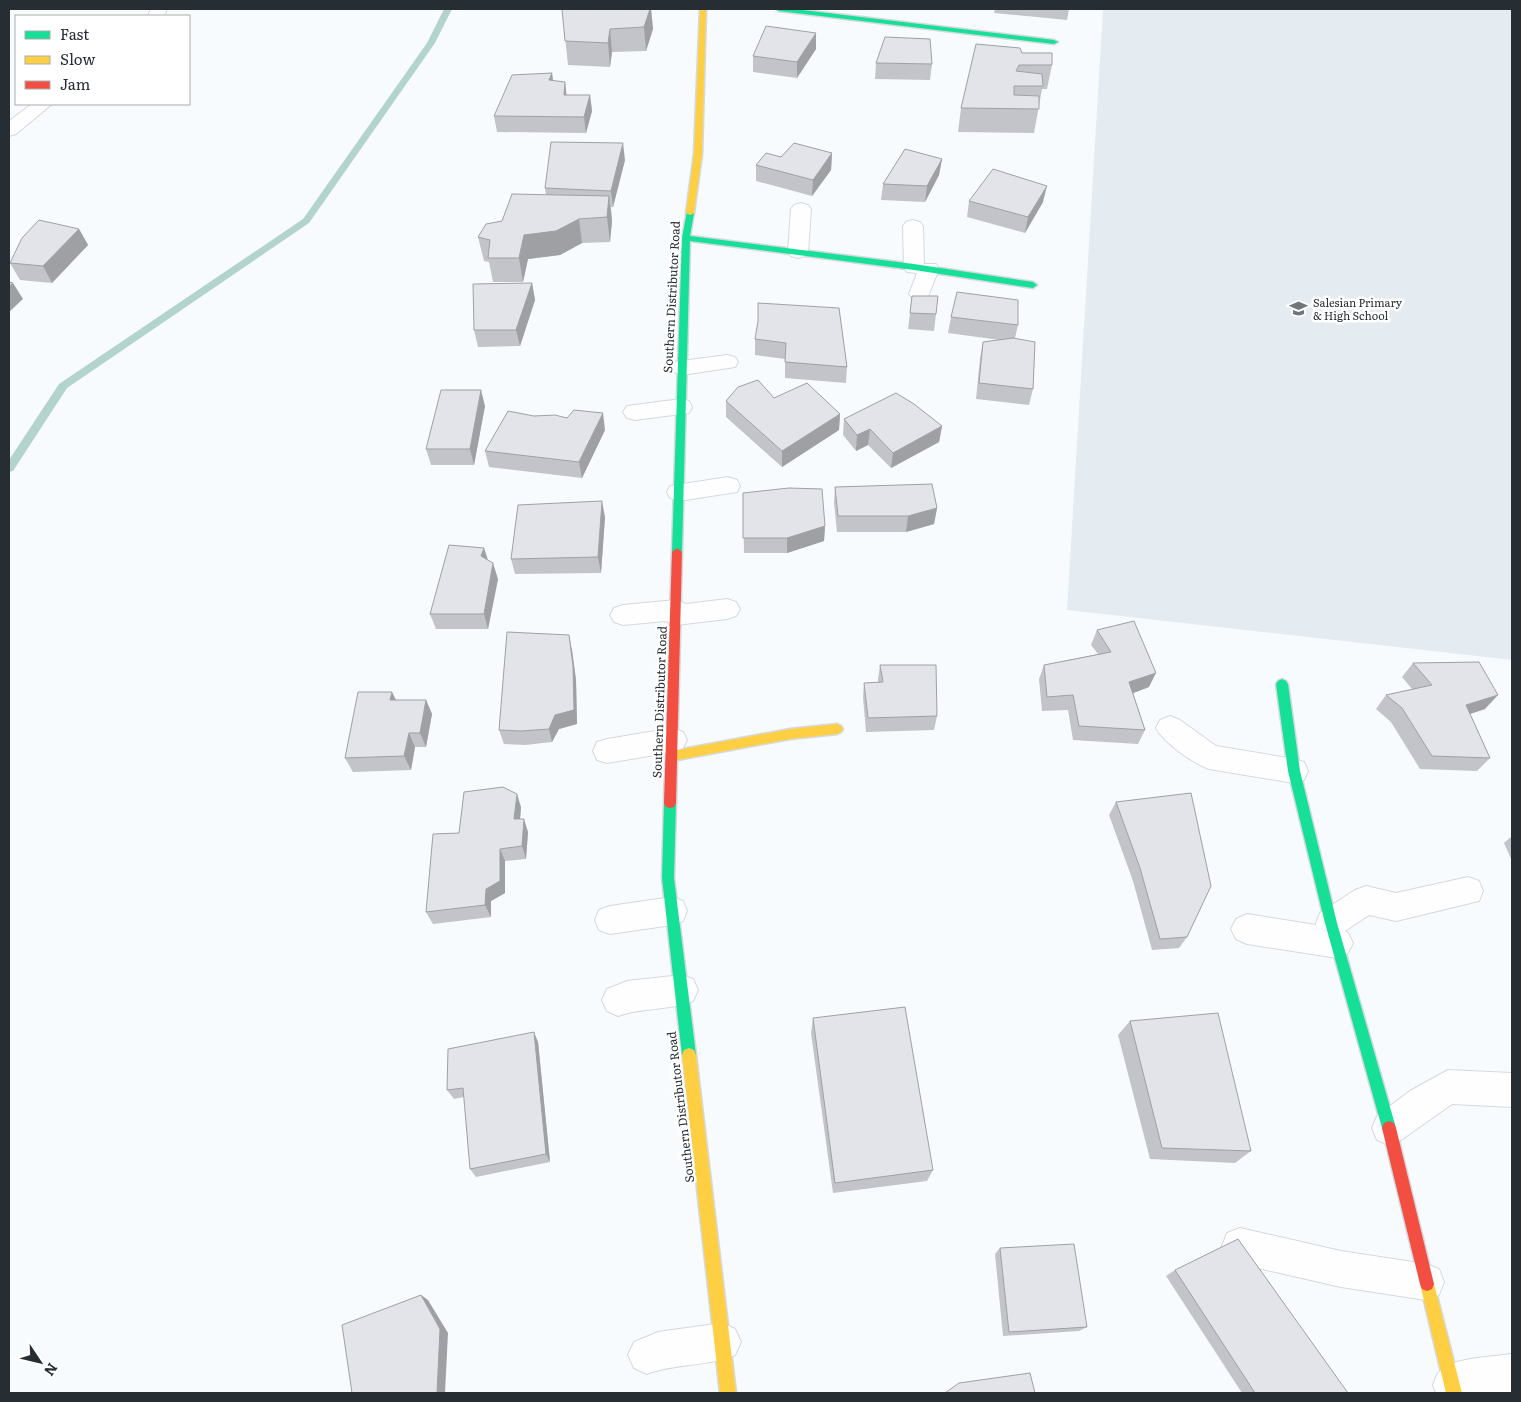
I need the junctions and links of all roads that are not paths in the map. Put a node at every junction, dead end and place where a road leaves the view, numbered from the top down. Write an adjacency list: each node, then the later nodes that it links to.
1 (703, 9): 8 (street, Southern Distributor Road)
2 (779, 9): 3 (street)
3 (1054, 42)
4 (42, 105): 5 (street)
5 (9, 130)
6 (801, 209): 9 (street)
7 (913, 226): 10 (street)
8 (686, 238): 9 (street); 14 (street, Southern Distributor Road)
9 (798, 252): 10 (street)
10 (922, 268): 11 (street); 12 (street)
11 (1033, 285)
12 (920, 294)
13 (727, 362): 14 (street)
14 (682, 367): 15 (street, Southern Distributor Road)
15 (681, 407): 16 (street); 18 (street, Southern Distributor Road)
16 (635, 412)
17 (728, 486): 18 (street)
18 (679, 492): 20 (street, Southern Distributor Road)
19 (727, 609): 20 (street)
20 (676, 612): 21 (street); 25 (street, Southern Distributor Road)
21 (623, 615)
22 (1282, 684): 27 (street)
23 (1170, 728): 27 (street)
24 (837, 729): 25 (street)
25 (672, 748): 26 (street); 29 (street, Southern Distributor Road)
26 (607, 752)
27 (1294, 771): 32 (street)
28 (1468, 891): 32 (street)
29 (672, 911): 30 (street); 33 (street, Southern Distributor Road)
30 (610, 920)
31 (1247, 929): 32 (street)
32 (1334, 933): 36 (street)
33 (682, 990): 34 (street); 39 (street, Southern Distributor Road)
34 (618, 1000)
35 (1512, 1090): 36 (street)
36 (1389, 1128): 38 (street)
37 (1240, 1246): 38 (street)
38 (1426, 1282): 42 (street)
39 (722, 1342): 40 (street); 43 (street, Southern Distributor Road)
40 (647, 1355)
41 (1512, 1373): 42 (street)
42 (1453, 1389)
43 (728, 1393)

